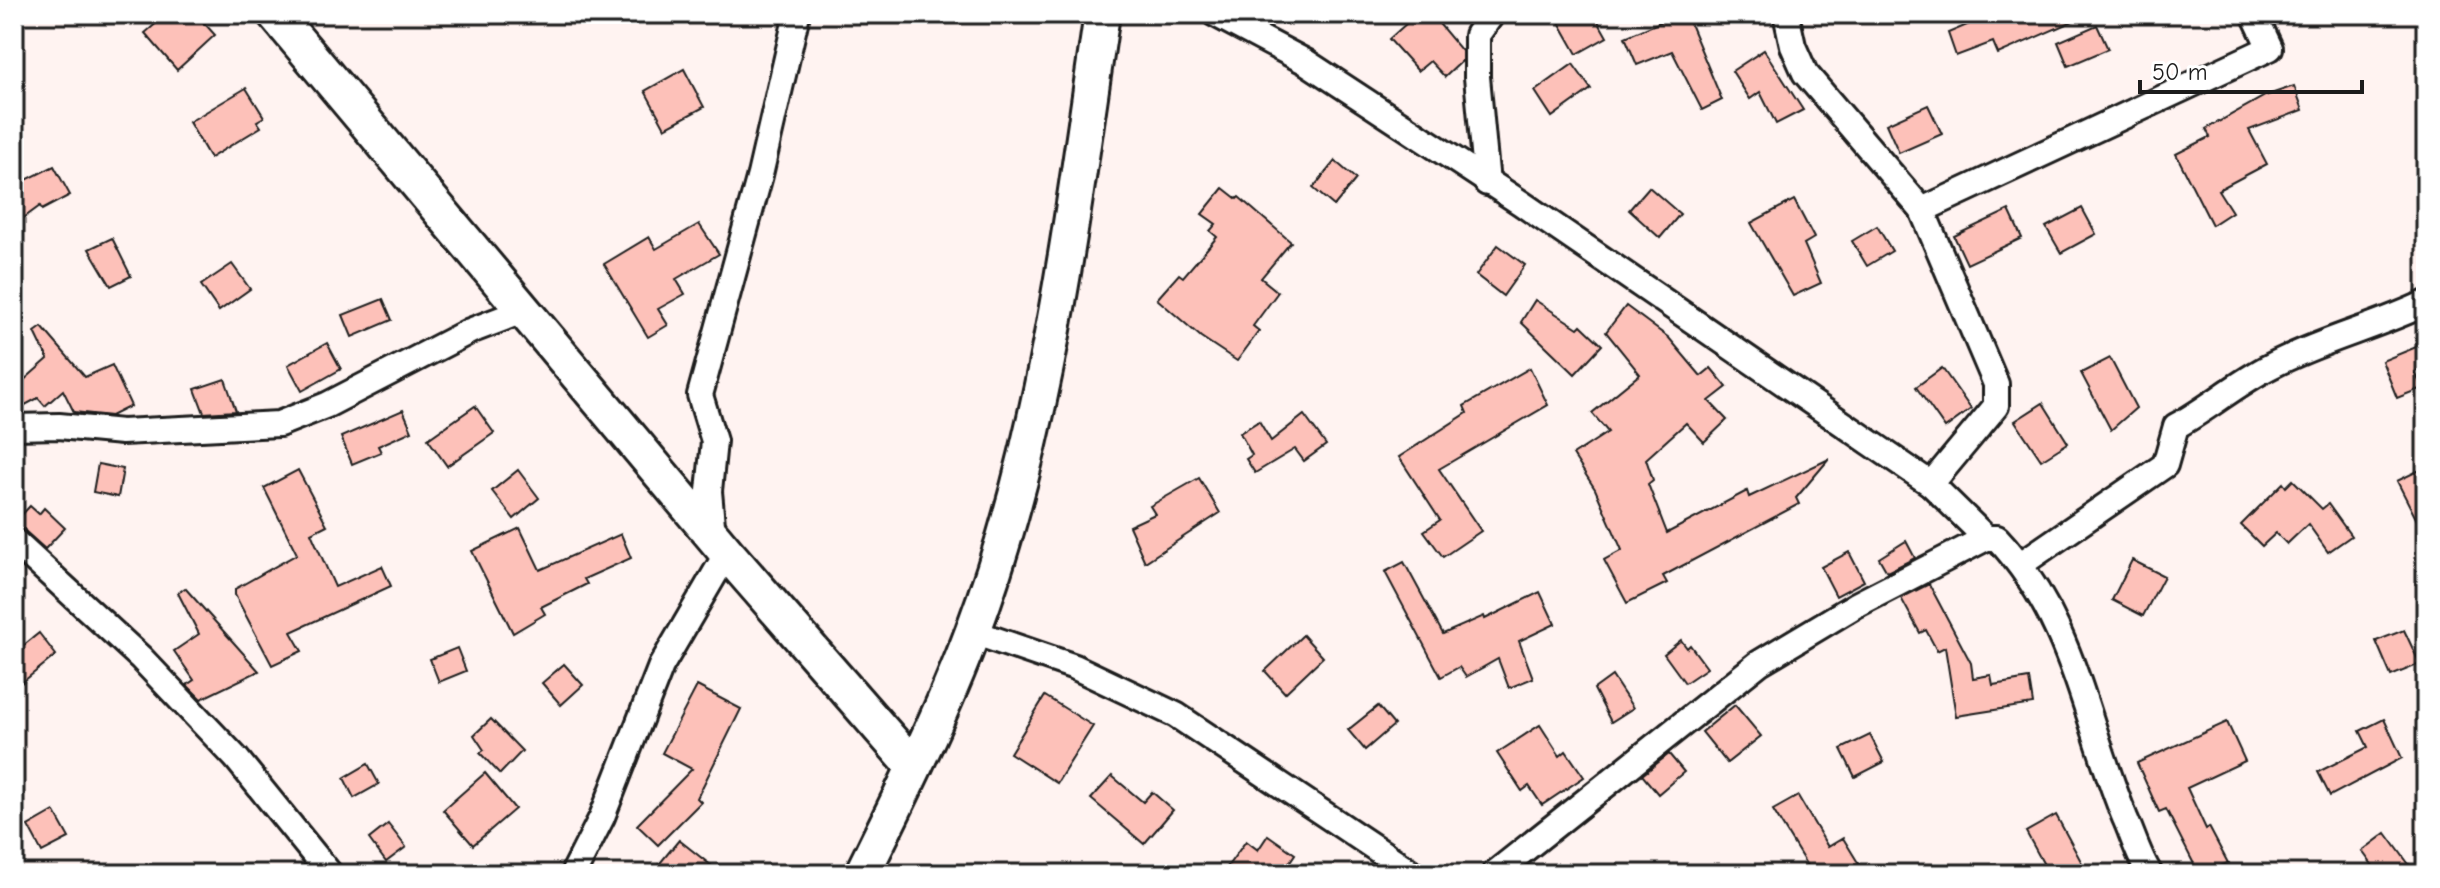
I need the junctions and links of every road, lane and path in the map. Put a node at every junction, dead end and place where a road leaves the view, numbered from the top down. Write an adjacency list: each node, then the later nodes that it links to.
1 (275, 14): 11 (street)
2 (797, 14): 16 (street)
3 (1102, 14): 18 (street)
4 (1215, 14): 8 (street)
5 (1492, 14): 8 (street)
6 (1786, 14): 9 (street)
7 (2254, 14): 9 (street)
8 (1487, 183): 13 (street)
9 (1922, 210): 13 (street)
10 (2426, 303): 17 (street)
11 (525, 310): 12 (street); 16 (street)
12 (14, 427)
13 (1931, 484): 14 (street)
14 (1986, 538): 17 (street); 24 (street)
15 (14, 541): 20 (street)
16 (720, 544): 19 (street); 21 (street)
17 (2021, 564): 25 (street)
18 (973, 632): 19 (street); 23 (street)
19 (913, 766): 22 (street)
20 (330, 874)
21 (573, 874)
22 (862, 874)
23 (1414, 874)
24 (1494, 874)
25 (2150, 874)

